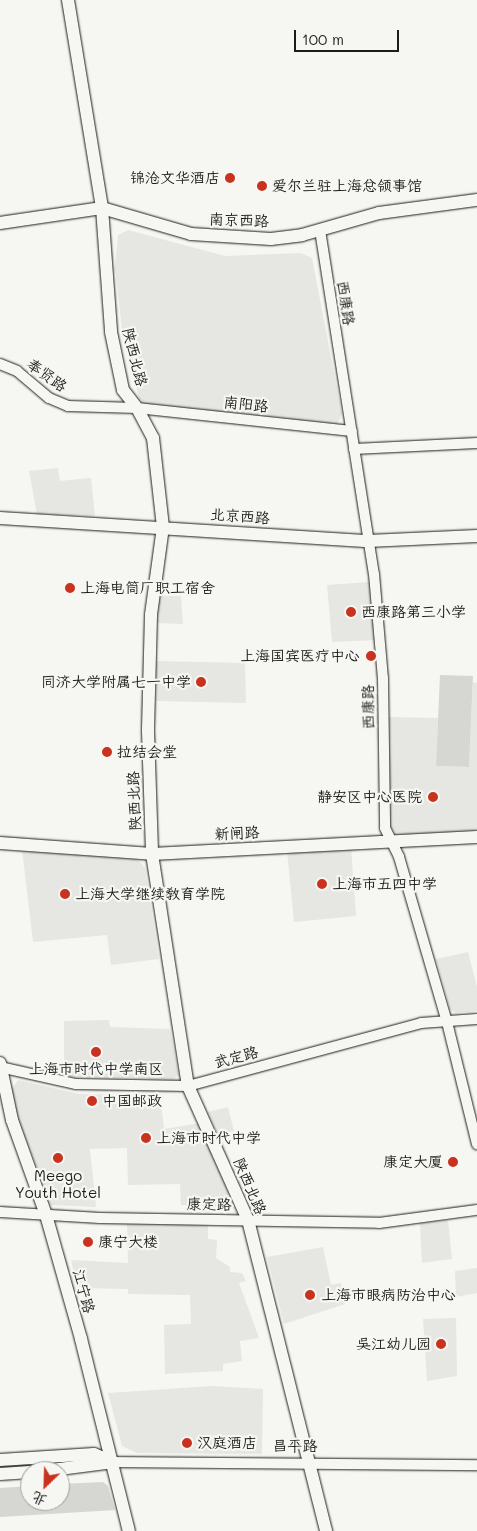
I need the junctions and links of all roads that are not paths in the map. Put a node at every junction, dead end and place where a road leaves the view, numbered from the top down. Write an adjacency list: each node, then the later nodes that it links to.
1 (68, 0): 3 (main road, 陕西北路)
2 (477, 200): 5 (main road, 南京西路)
3 (102, 208): 4 (main road, 南京西路); 5 (main road, 南京西路); 7 (main road, 陕西北路)
4 (0, 223)
5 (320, 230): 8 (street, 西康路)
6 (0, 364): 7 (street, 奉贤路)
7 (137, 408): 8 (street, 南阳路); 12 (main road, 陕西北路)
8 (352, 431): 10 (street, 西康路)
9 (477, 443): 10 (street)
10 (354, 449): 14 (street, 西康路)
11 (0, 518): 12 (main road, 北京西路)
12 (163, 527): 14 (main road, 北京西路); 18 (main road, 陕西北路)
13 (477, 536): 14 (main road, 北京西路)
14 (368, 541): 16 (street, 西康路)
15 (477, 837): 16 (main road, 新闸路)
16 (393, 841): 18 (main road, 新闸路); 20 (street, 西康路)
17 (0, 843): 18 (main road, 新闸路)
18 (152, 854): 22 (main road, 陕西北路)
19 (477, 1019): 20 (street, 武定路)
20 (447, 1022): 22 (street, 武定路); 23 (street, 西康路)
21 (0, 1066): 22 (street, 武定路); 26 (main road, 江宁路)
22 (188, 1086): 27 (main road, 陕西北路)
23 (477, 1144)
24 (477, 1210): 27 (street, 康定路)
25 (0, 1212): 26 (street, 康定路)
26 (46, 1215): 27 (street, 康定路); 29 (main road, 江宁路)
27 (248, 1220): 30 (main road, 陕西北路)
28 (0, 1460): 29 (main road, 昌平路)
29 (113, 1462): 30 (street, 昌平路); 32 (main road, 昌平路); 35 (main road, 江宁路)
30 (311, 1462): 31 (street, 昌平路); 36 (main road, 陕西北路)
31 (477, 1465)
32 (70, 1468)
33 (20, 1473): 34 (main road)
34 (0, 1474)
35 (129, 1531)
36 (326, 1531)

